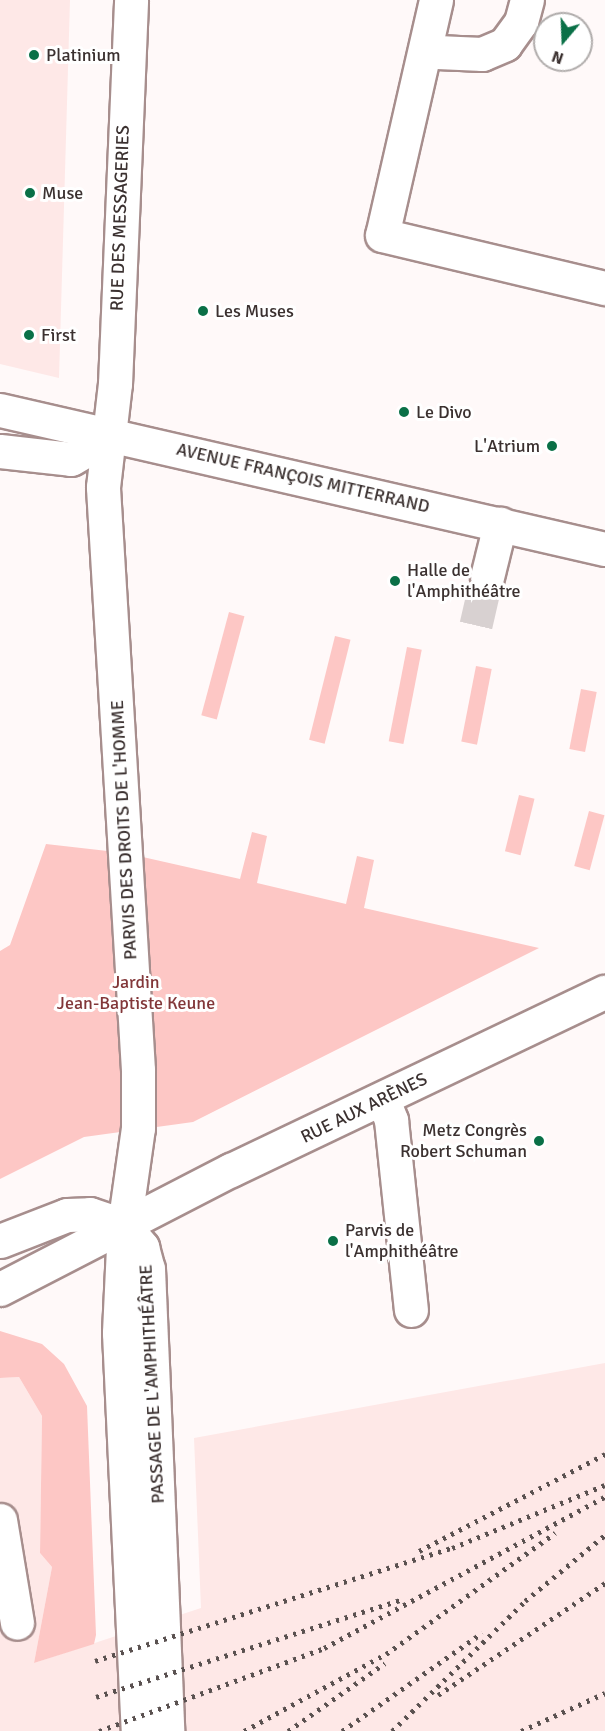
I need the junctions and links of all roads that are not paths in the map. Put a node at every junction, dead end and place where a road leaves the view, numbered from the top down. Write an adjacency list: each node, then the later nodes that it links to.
1 (131, 0): 7 (main road, RUE DES MESSAGERIES)
2 (527, 0): 4 (main road)
3 (428, 12): 5 (main road)
4 (437, 52)
5 (605, 288)
6 (0, 411): 7 (main road, AVENUE FRANÇOIS MITTERRAND)
7 (112, 435): 8 (main road); 9 (main road, AVENUE FRANÇOIS MITTERRAND); 14 (main road, PARVIS DES DROITS DE L'HOMME)
8 (0, 451)
9 (500, 524): 10 (main road, AVENUE FRANÇOIS MITTERRAND); 11 (main road)
10 (605, 549)
11 (487, 578)
12 (605, 992): 13 (main road, RUE AUX ARÈNES)
13 (382, 1100): 14 (main road, RUE AUX ARÈNES); 17 (main road)
14 (124, 1226): 15 (main road); 16 (main road, RUE AUX ARÈNES); 20 (main road, PASSAGE DE L'AMPHITHÉÂTRE); 21 (main road, PASSAGE DE L'AMPHITHÉÂTRE)
15 (0, 1241)
16 (0, 1289)
17 (411, 1310)
18 (0, 1520): 19 (main road)
19 (17, 1623)
20 (138, 1731)
21 (167, 1731)

